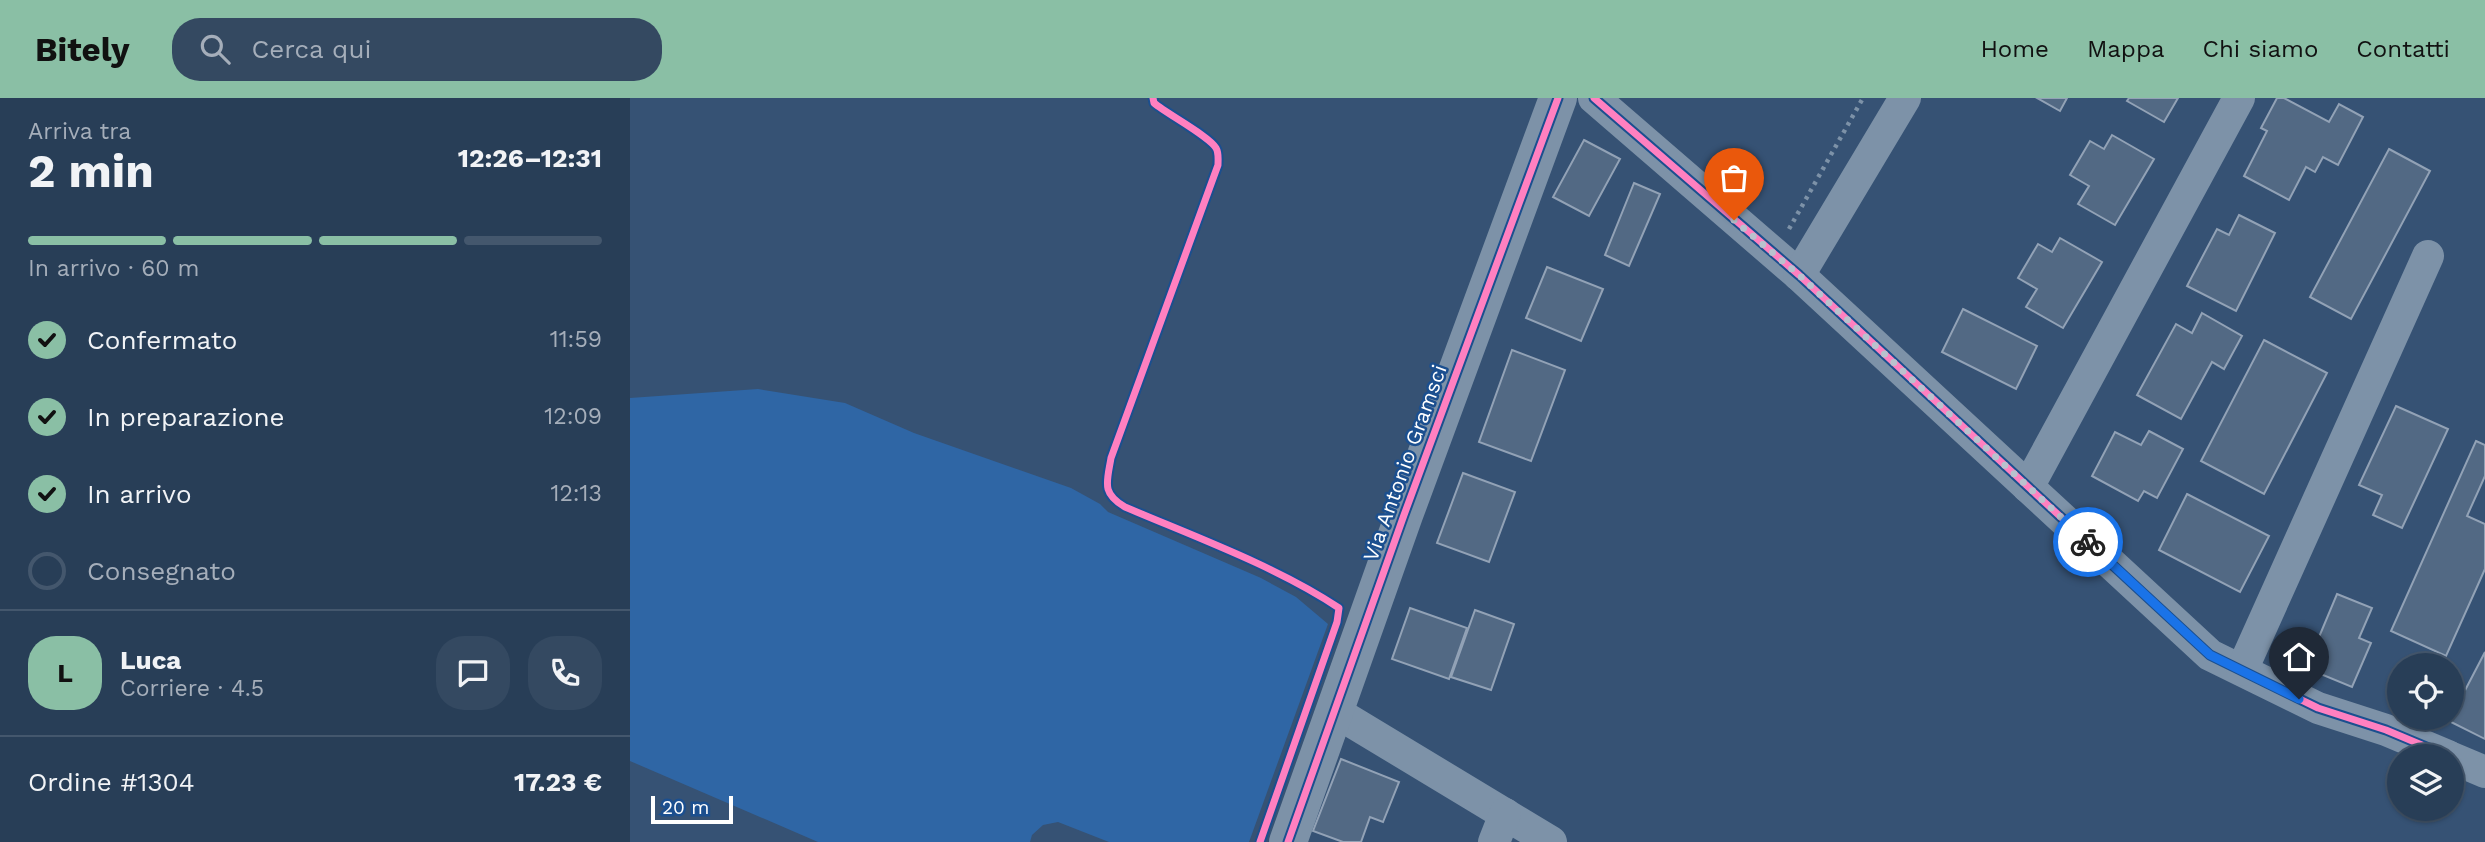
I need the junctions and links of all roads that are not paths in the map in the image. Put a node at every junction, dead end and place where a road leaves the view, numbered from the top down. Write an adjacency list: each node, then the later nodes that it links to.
1 (1558, 98): 9 (street, Via Antonio Gramsci)
2 (1594, 98): 6 (street)
3 (1905, 98): 6 (street)
4 (2239, 98): 7 (street)
5 (2428, 256): 8 (street)
6 (1799, 275): 7 (street)
7 (2028, 487): 8 (street)
8 (2242, 670): 10 (street)
9 (1334, 711): 13 (street); 14 (street, Via Antonio Gramsci)
10 (2419, 744)
11 (2464, 763): 12 (street)
12 (2485, 772)
13 (1499, 828): 15 (street)
14 (1288, 842)
15 (1551, 842)

